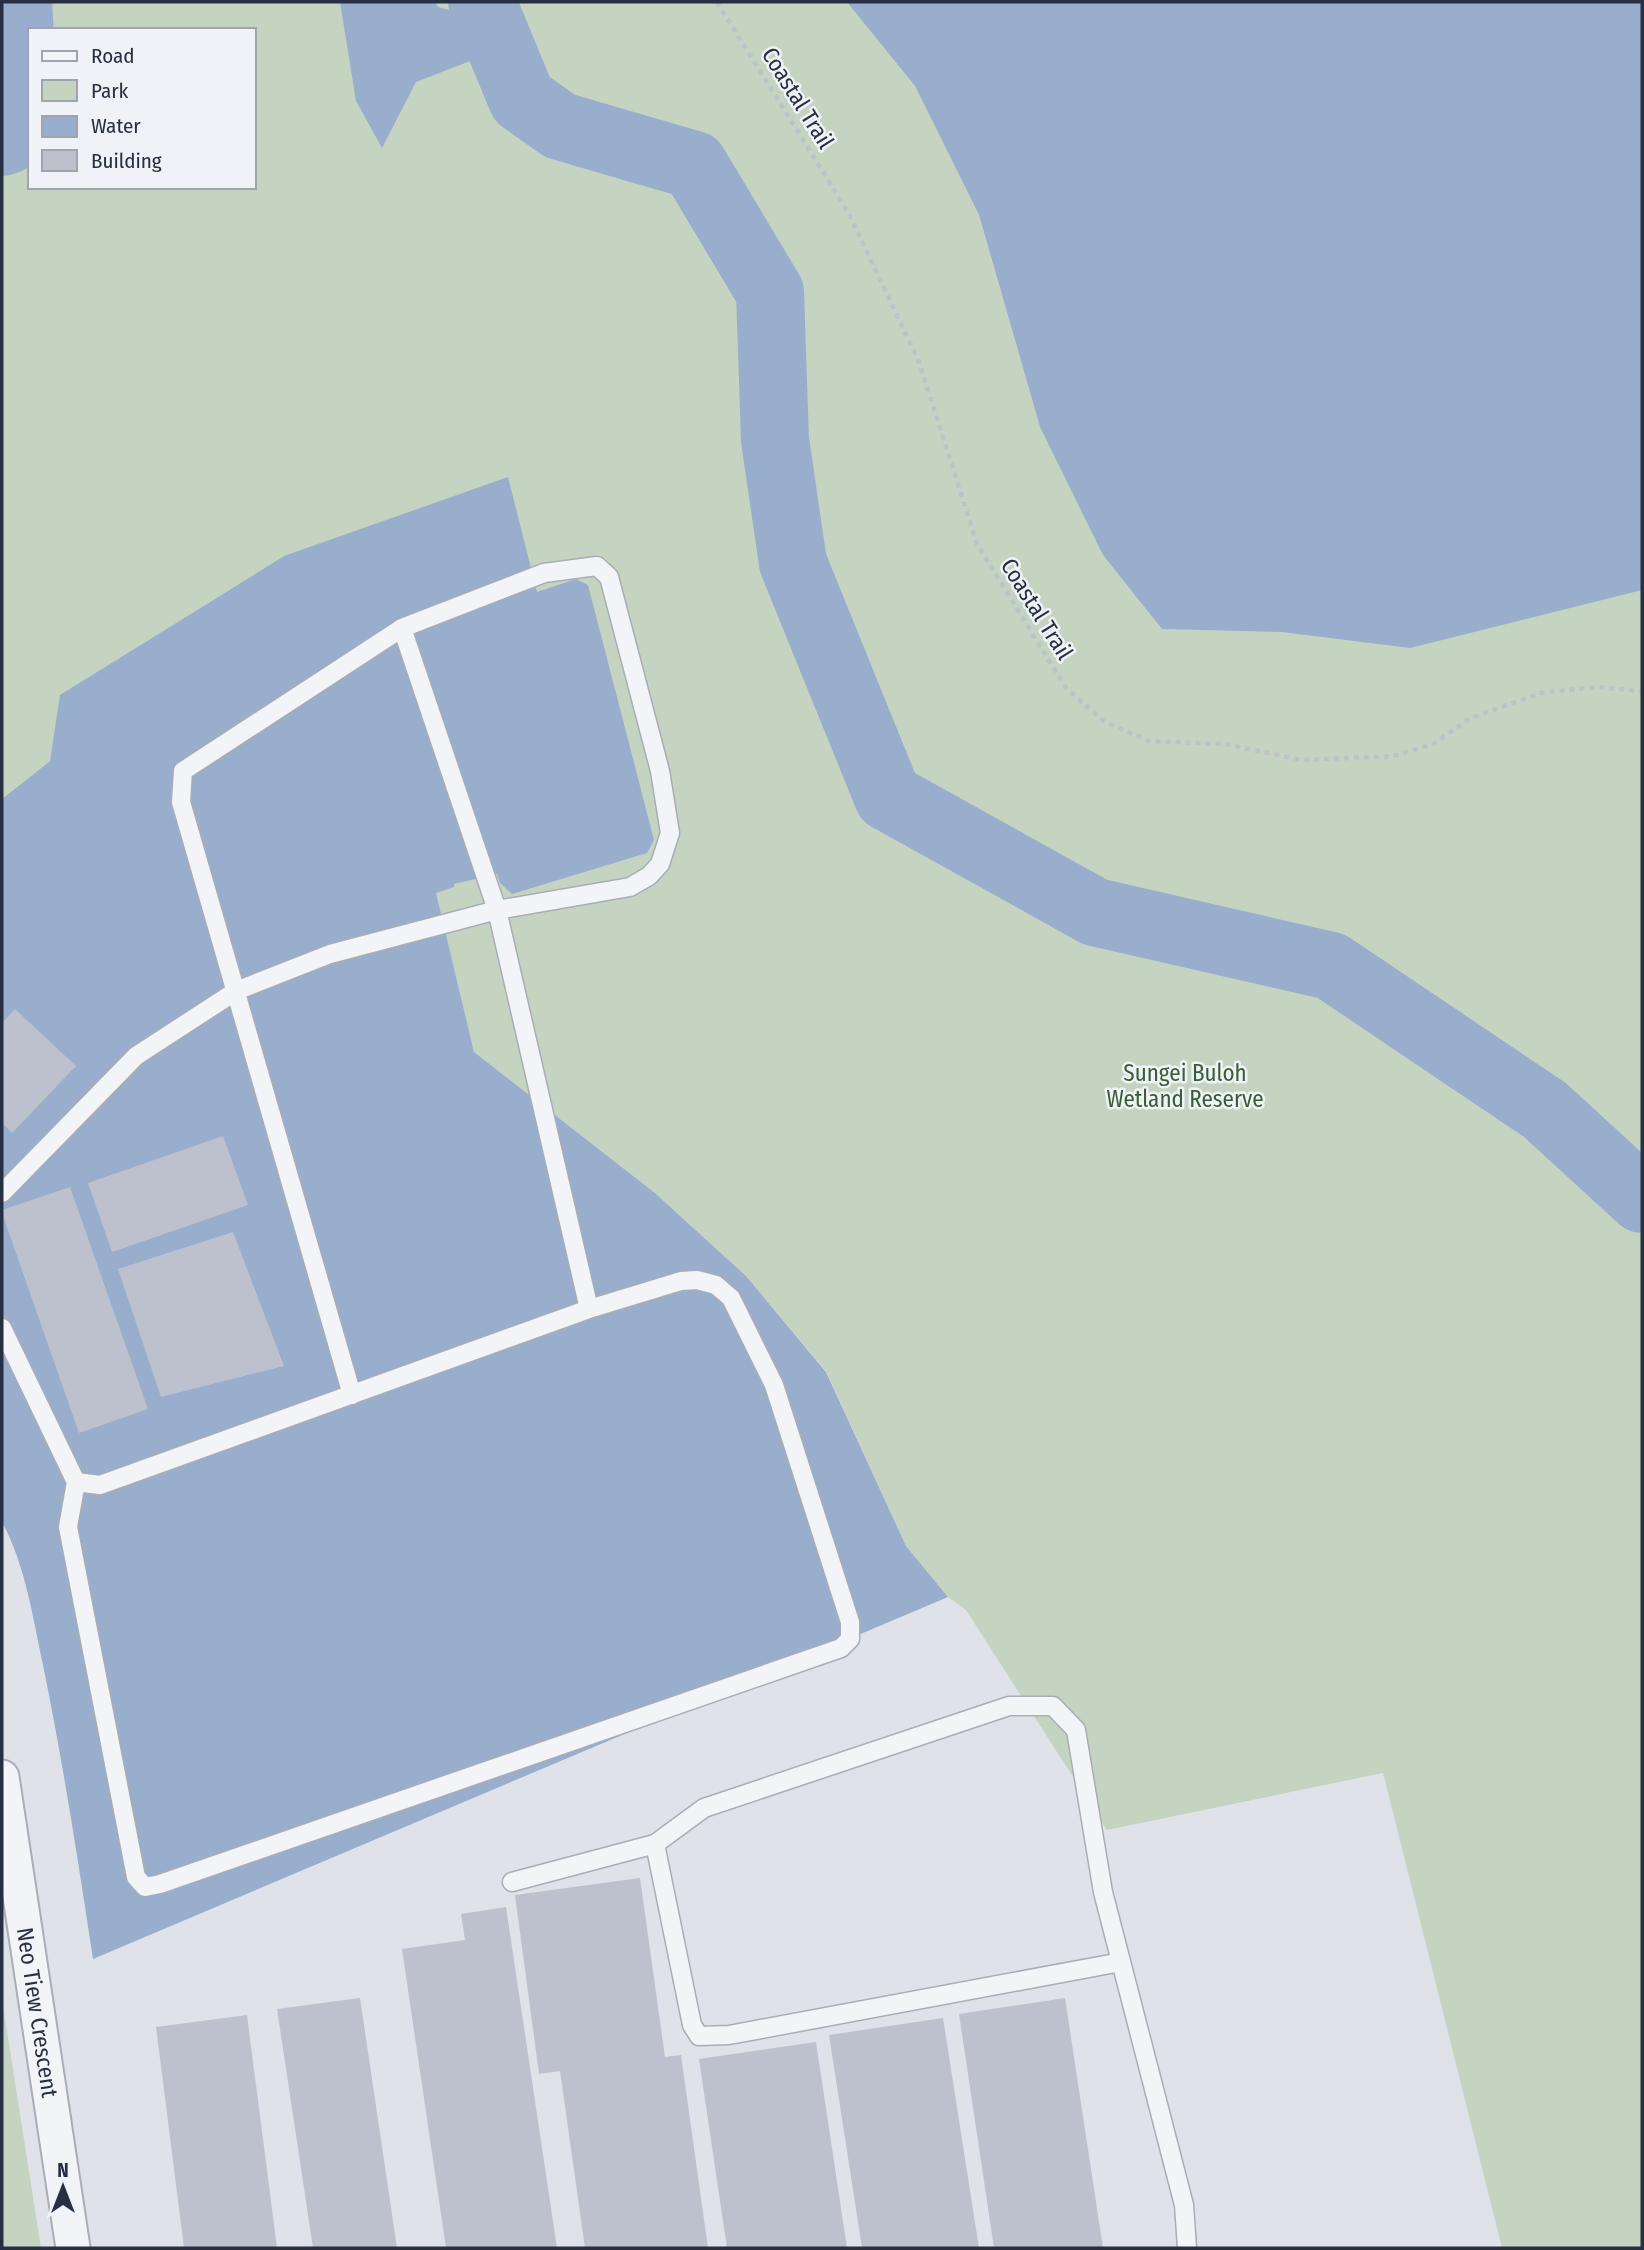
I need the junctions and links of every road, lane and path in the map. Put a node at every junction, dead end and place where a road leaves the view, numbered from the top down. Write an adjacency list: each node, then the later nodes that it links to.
1 (717, 2): 3 (path, Coastal Trail)
2 (402, 628): 4 (lane); 4 (lane); 5 (lane)
3 (1642, 691)
4 (497, 910): 5 (lane); 7 (lane)
5 (236, 991): 6 (lane); 9 (lane)
6 (2, 1193)
7 (589, 1309): 9 (lane); 10 (lane)
8 (2, 1328): 10 (lane)
9 (352, 1395): 10 (lane)
10 (76, 1482)
11 (2, 1777): 15 (street, Neo Tiew Crescent)
12 (655, 1844): 13 (lane); 14 (lane); 14 (lane)
13 (512, 1882)
14 (1121, 1962): 16 (lane)
15 (73, 2248)
16 (1187, 2248)

